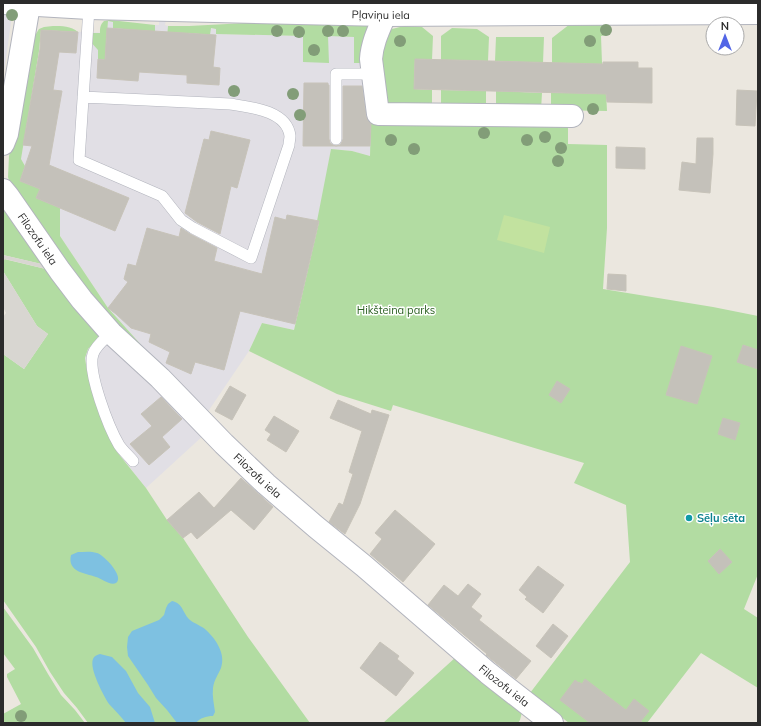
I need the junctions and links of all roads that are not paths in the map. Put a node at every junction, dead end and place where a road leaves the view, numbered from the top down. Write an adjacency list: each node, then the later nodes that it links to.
1 (3, 3): 2 (street, Pļaviņu iela)
2 (30, 5): 3 (street, Pļaviņu iela); 10 (street)
3 (89, 8): 5 (street, Pļaviņu iela); 7 (lane)
4 (758, 13): 5 (street, Pļaviņu iela)
5 (385, 15): 6 (street)
6 (373, 74): 8 (street); 9 (lane)
7 (83, 97): 7 (lane)
8 (572, 116)
9 (336, 139)
10 (3, 144)
11 (3, 190): 12 (street, Filozofu iela)
12 (111, 333): 13 (lane); 14 (street, Filozofu iela)
13 (133, 461)
14 (552, 723)

